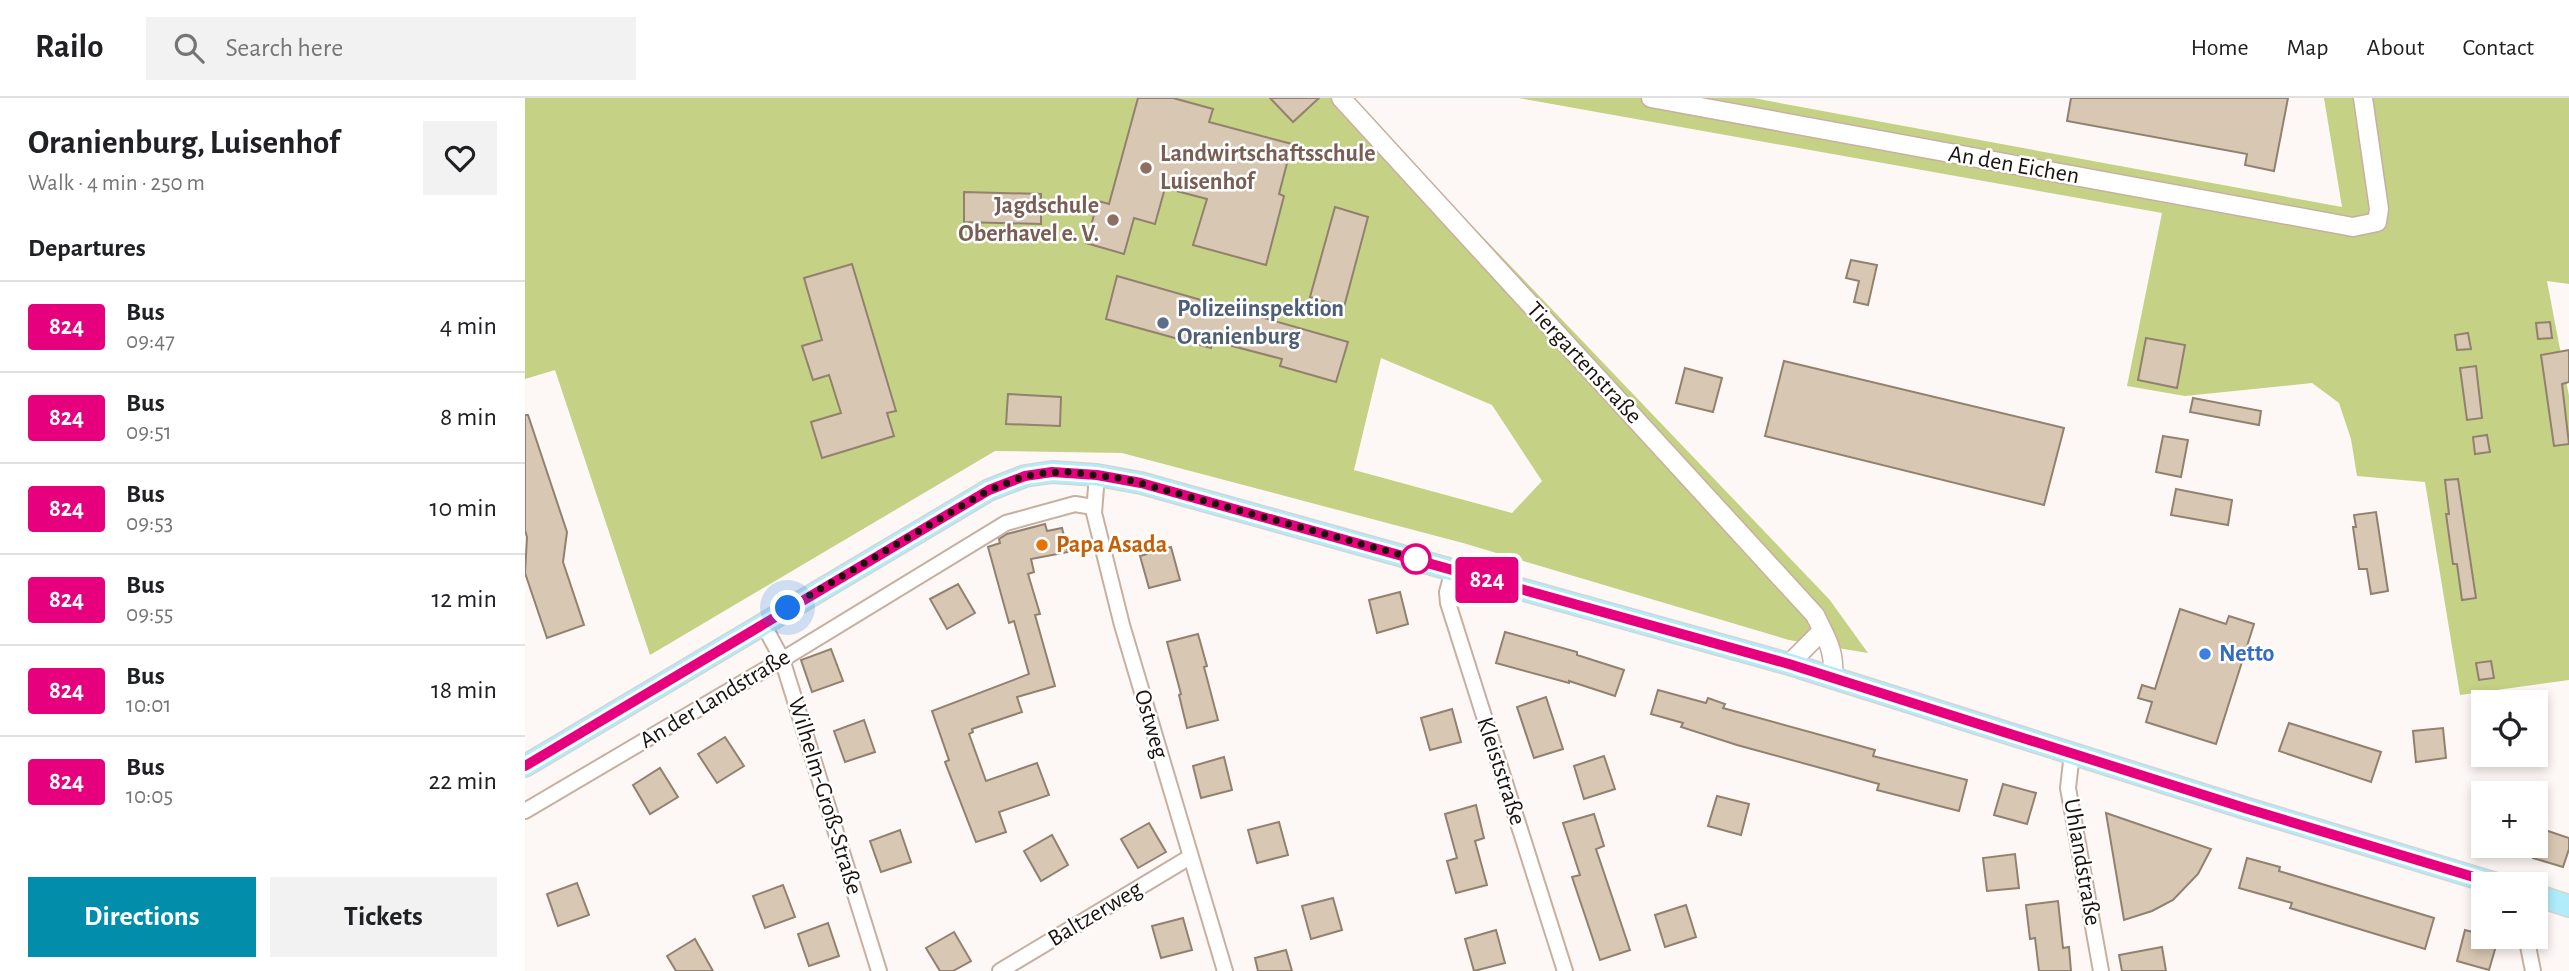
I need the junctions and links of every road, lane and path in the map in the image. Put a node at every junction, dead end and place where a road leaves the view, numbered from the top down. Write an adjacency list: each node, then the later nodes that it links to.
1 (1341, 98): 8 (street, Tiergartenstraße)
2 (1651, 98): 3 (street, An den Eichen)
3 (2363, 98)
4 (1097, 475): 5 (street, Ostweg); 6 (main road); 7 (main road)
5 (1093, 507): 9 (street, An der Landstraße); 15 (street, Ostweg)
6 (1453, 570): 10 (main road); 23 (street, Kleiststraße)
7 (762, 624): 9 (street, Wilhelm-Groß-Straße); 13 (main road)
8 (1822, 631): 10 (street); 11 (street, Tiergartenstraße)
9 (782, 659): 14 (street, An der Landstraße); 20 (street, Wilhelm-Groß-Straße)
10 (1789, 664): 11 (main road)
11 (1833, 679): 12 (main road)
12 (2072, 753): 16 (main road); 24 (street, Uhlandstraße)
13 (525, 765)
14 (525, 811)
15 (1190, 857): 21 (street, Baltzerweg); 22 (street, Ostweg)
16 (2471, 876)
17 (2548, 899): 18 (main road)
18 (2569, 906)
19 (2529, 949): 25 (street)
20 (879, 971)
21 (1000, 971)
22 (1225, 971)
23 (1565, 971)
24 (2101, 971)
25 (2533, 971)

